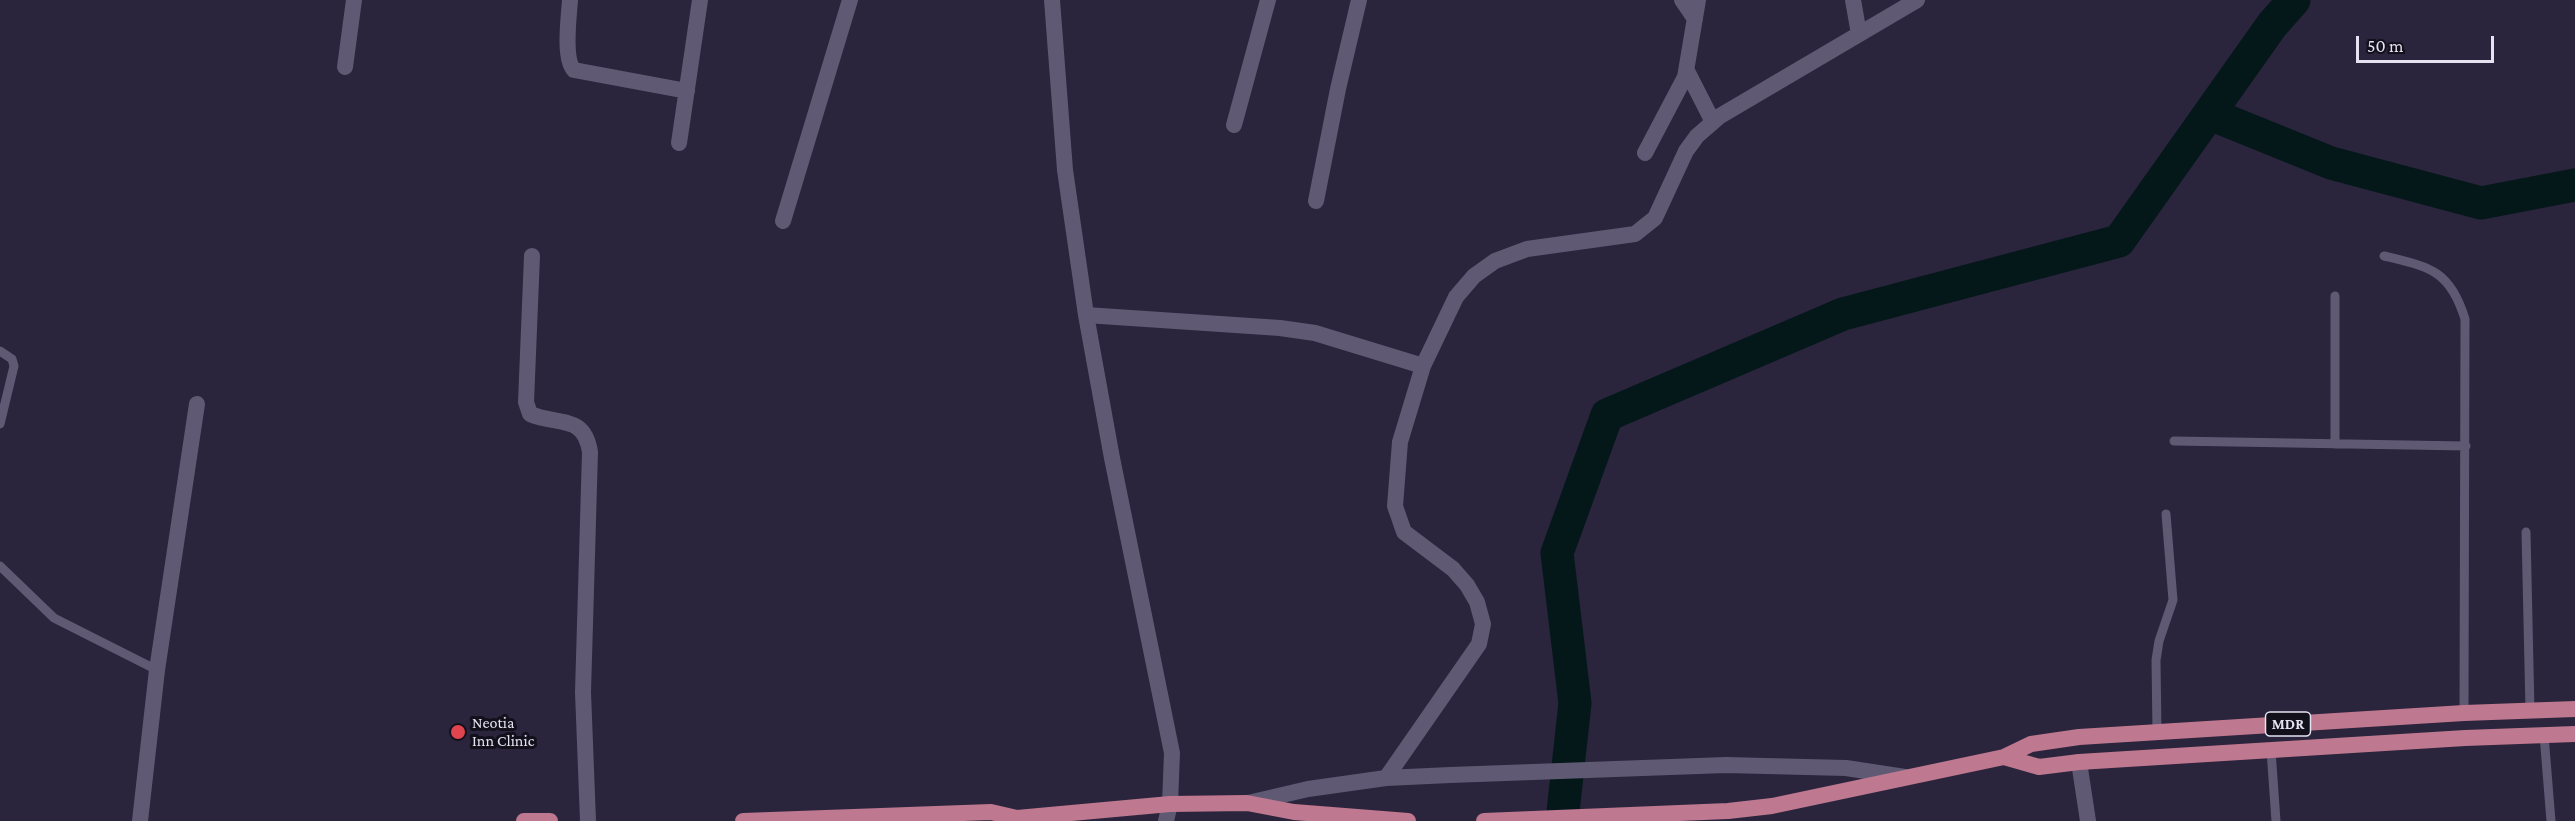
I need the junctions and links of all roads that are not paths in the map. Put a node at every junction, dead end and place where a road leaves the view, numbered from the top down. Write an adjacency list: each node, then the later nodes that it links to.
1 (354, 0): 14 (street)
2 (570, 0): 16 (street)
3 (700, 0): 16 (street)
4 (850, 0): 22 (street)
5 (1052, 0): 26 (street)
6 (1268, 0): 18 (street)
7 (1359, 0): 21 (street)
8 (1682, 0): 12 (street)
9 (1698, 0): 12 (street)
10 (1853, 0): 13 (street)
11 (1917, 0): 13 (street)
12 (1695, 20): 15 (street)
13 (1859, 34): 17 (street)
14 (345, 67)
15 (1687, 71): 17 (street); 20 (street)
16 (687, 91): 19 (street)
17 (1713, 122): 28 (street)
18 (1234, 124)
19 (679, 143)
20 (1645, 153)
21 (1317, 201)
22 (783, 221)
23 (532, 256): 56 (street)
24 (2384, 256): 33 (lane)
25 (2335, 296): 32 (lane)
26 (1086, 315): 28 (street); 50 (street)
27 (0, 351): 30 (lane)
28 (1423, 366): 47 (street)
29 (197, 404): 37 (street)
30 (0, 424)
31 (2174, 441): 32 (lane)
32 (2336, 444): 33 (lane)
33 (2466, 446): 40 (lane)
34 (2166, 514): 41 (lane)
35 (2526, 532): 39 (lane)
36 (0, 566): 37 (lane)
37 (157, 670): 52 (street)
38 (2575, 709): 39 (main road, MDR)
39 (2530, 711): 40 (main road, MDR)
40 (2464, 713): 41 (main road, MDR)
41 (2157, 733): 45 (main road, MDR)
42 (2575, 734): 43 (main road, MDR)
43 (2544, 735): 44 (main road, MDR); 63 (lane)
44 (2271, 750): 46 (main road, MDR); 62 (lane)
45 (2004, 757): 46 (main road, MDR); 48 (main road, MDR)
46 (2079, 762): 61 (street)
47 (1386, 778): 48 (street); 49 (street)
48 (1909, 778): 60 (main road, MDR)
49 (1247, 803): 50 (main road); 59 (main road)
50 (1170, 804): 51 (main road); 58 (street)
51 (1015, 819): 57 (main road)
52 (140, 821)
53 (524, 821): 54 (main road)
54 (534, 821): 55 (main road)
55 (550, 821)
56 (588, 821)
57 (743, 821)
58 (1166, 821)
59 (1408, 821)
60 (1484, 821)
61 (2088, 821)
62 (2276, 821)
63 (2551, 821)

